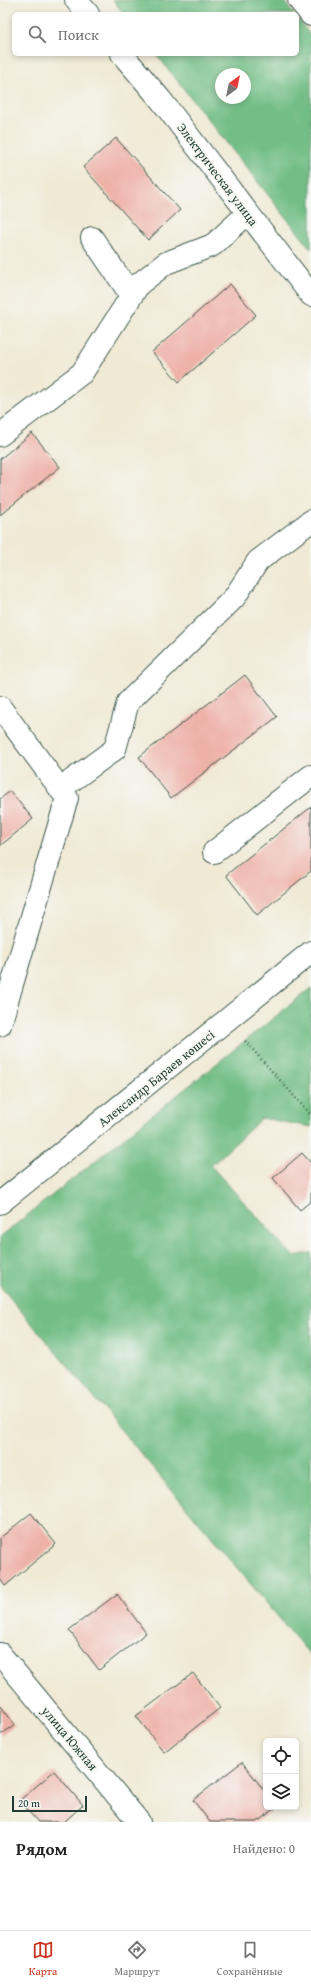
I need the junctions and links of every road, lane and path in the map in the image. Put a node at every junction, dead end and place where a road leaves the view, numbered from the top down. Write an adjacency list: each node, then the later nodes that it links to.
1 (76, 0): 3 (street)
2 (299, 0): 4 (street)
3 (86, 12)
4 (311, 15)
5 (124, 56): 6 (street, Электрическая улица)
6 (248, 213): 8 (street); 9 (street, Электрическая улица)
7 (92, 238): 8 (street)
8 (131, 295): 10 (street)
9 (311, 295)
10 (0, 436)
11 (311, 521): 14 (street)
12 (0, 708): 14 (street)
13 (311, 776): 15 (street)
14 (60, 789): 17 (street)
15 (214, 852)
16 (311, 952): 20 (street, Александр Бараев көшесі)
17 (0, 1025)
18 (245, 1041): 19 (path)
19 (311, 1115)
20 (0, 1203)
21 (0, 1654): 22 (street, улица Южная)
22 (139, 1822)

